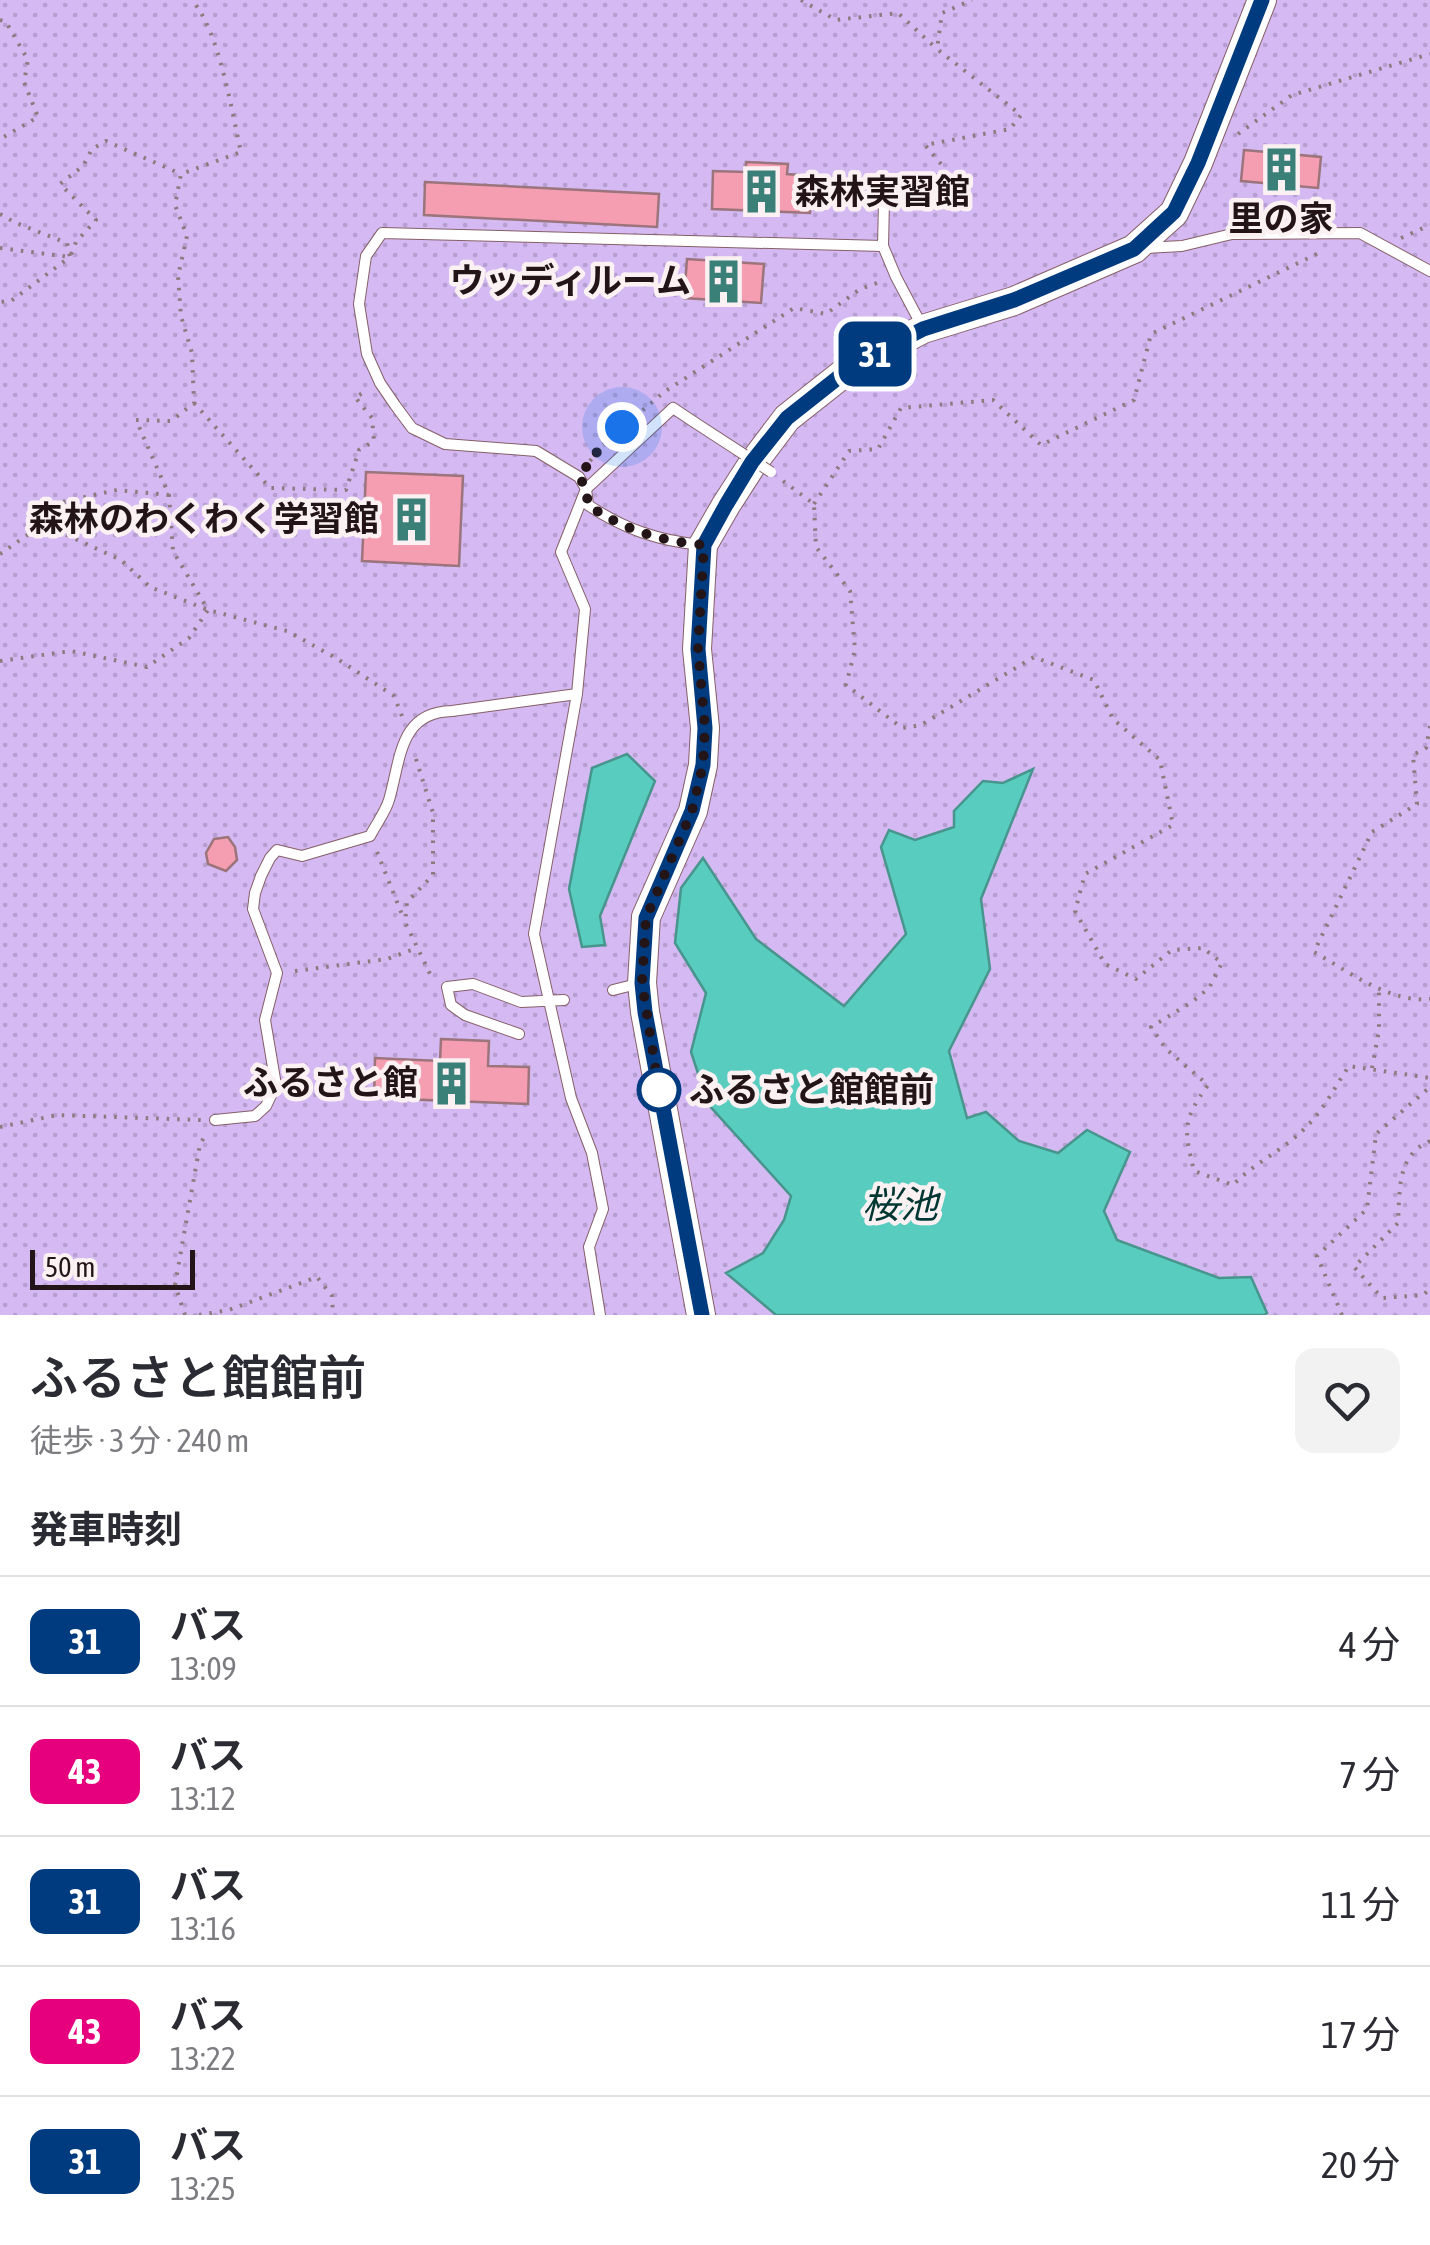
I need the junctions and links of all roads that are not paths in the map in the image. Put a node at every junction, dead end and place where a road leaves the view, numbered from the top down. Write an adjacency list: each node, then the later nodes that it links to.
1 (1262, 0): 4 (main road)
2 (926, 183): 3 (lane)
3 (883, 246): 6 (lane); 8 (lane)
4 (1134, 249): 5 (lane); 6 (main road)
5 (1430, 271)
6 (923, 329): 9 (main road)
7 (771, 472): 8 (lane, bridge)
8 (586, 488): 9 (lane); 10 (lane)
9 (704, 545): 11 (main road)
10 (577, 694): 14 (lane); 16 (lane)
11 (642, 983): 12 (lane); 18 (main road)
12 (613, 990)
13 (564, 1000): 14 (lane)
14 (551, 1001): 15 (lane); 17 (lane)
15 (519, 1034)
16 (216, 1120)
17 (600, 1315)
18 (702, 1315)

